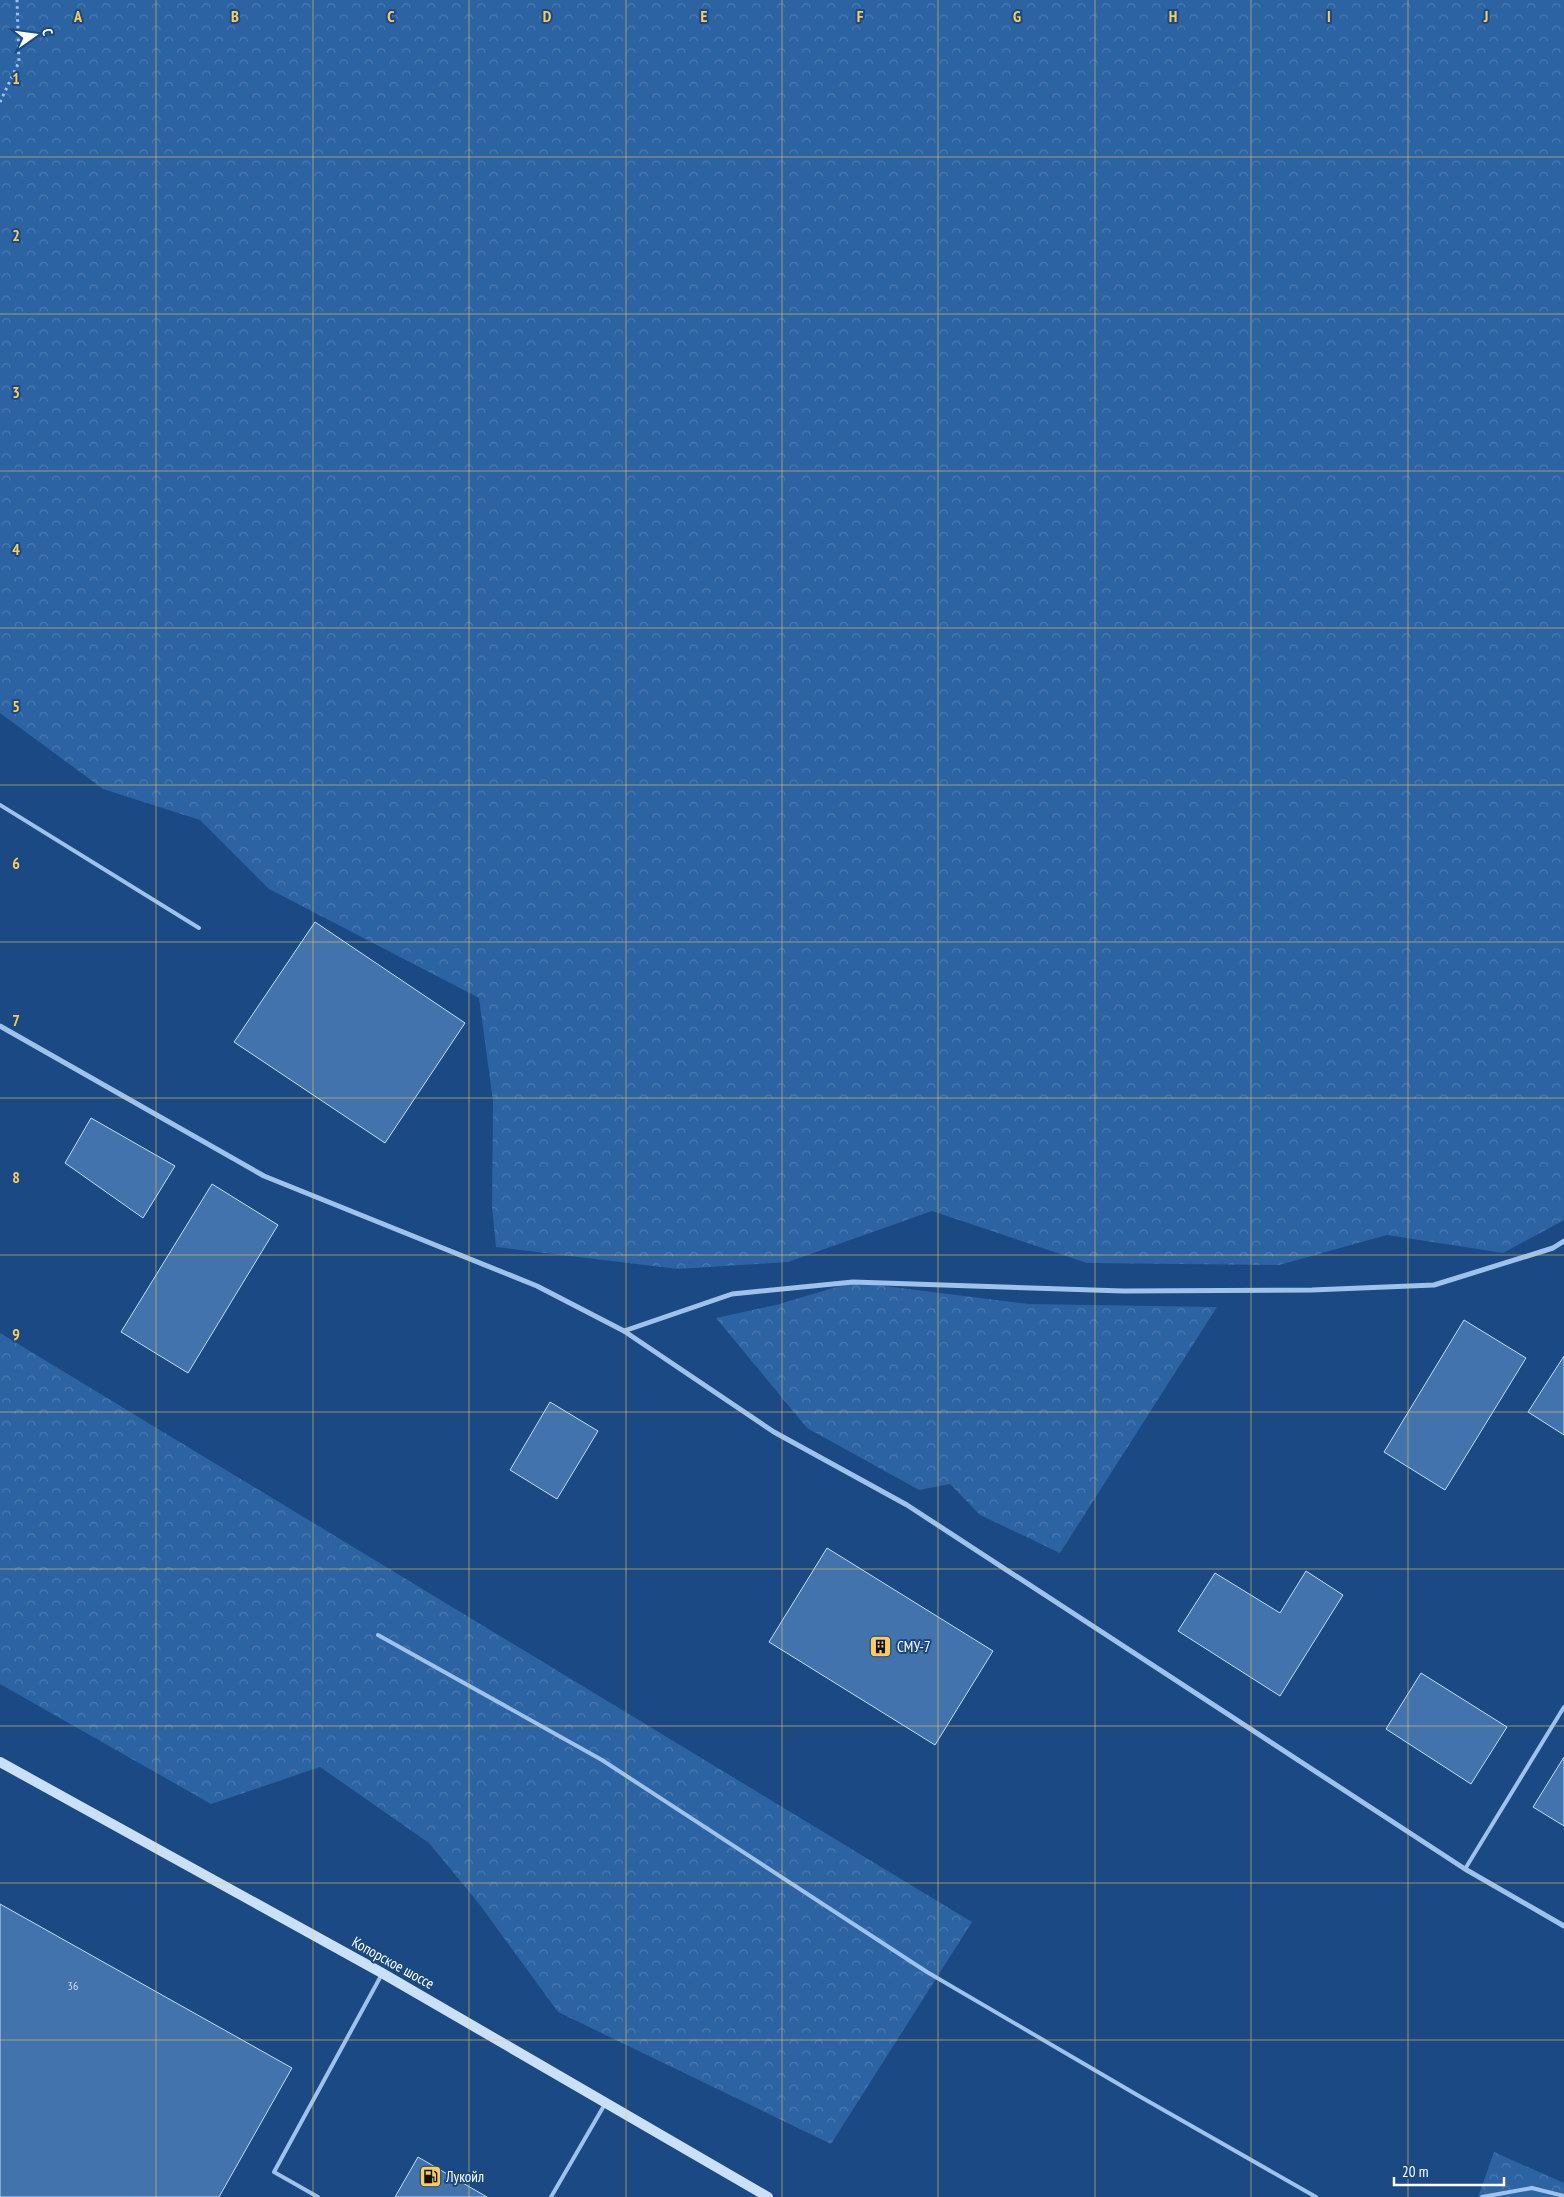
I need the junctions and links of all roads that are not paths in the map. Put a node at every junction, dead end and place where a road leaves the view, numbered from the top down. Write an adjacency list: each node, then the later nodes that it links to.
1 (0, 805): 2 (lane)
2 (199, 928)
3 (0, 1026): 5 (street)
4 (1564, 1240): 5 (street)
5 (624, 1330): 9 (street)
6 (378, 1636): 17 (lane)
7 (1564, 1708): 9 (lane)
8 (0, 1762): 11 (main road, Копорское шоссе)
9 (1465, 1869): 10 (street)
10 (1564, 1926)
11 (382, 1973): 12 (main road, Копорское шоссе); 14 (lane)
12 (606, 2102): 15 (lane); 16 (main road, Копорское шоссе)
13 (1564, 2196): 18 (lane)
14 (318, 2197)
15 (551, 2197)
16 (768, 2197)
17 (1316, 2197)
18 (1482, 2197)

